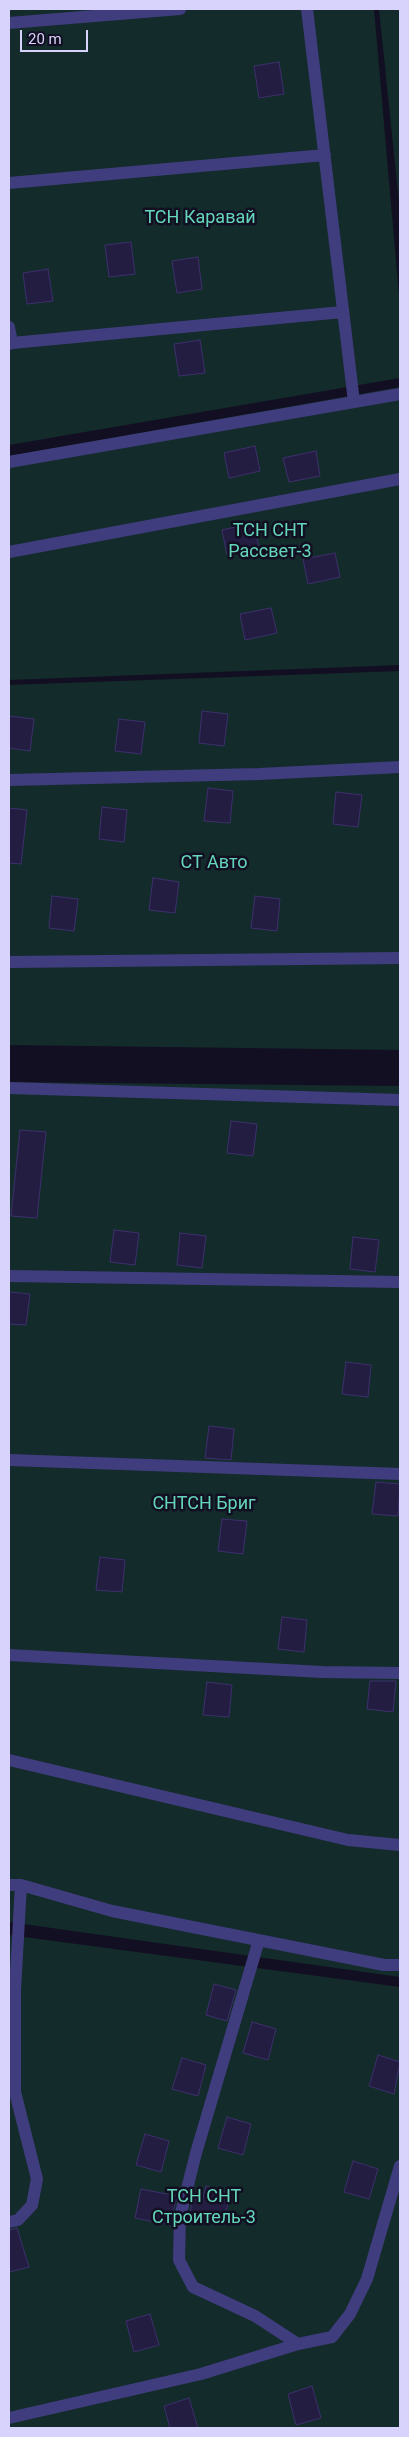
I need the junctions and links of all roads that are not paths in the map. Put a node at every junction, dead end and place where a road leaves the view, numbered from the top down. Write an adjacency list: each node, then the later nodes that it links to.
1 (180, 9): 3 (lane)
2 (307, 9): 4 (lane)
3 (9, 23)
4 (324, 155): 5 (lane); 6 (lane)
5 (9, 183)
6 (343, 312): 8 (lane); 10 (lane)
7 (9, 326): 8 (lane)
8 (10, 343)
9 (400, 394): 10 (lane)
10 (354, 402): 11 (lane)
11 (9, 462)
12 (400, 479): 13 (lane)
13 (9, 552)
14 (400, 767): 15 (lane)
15 (9, 780)
16 (400, 958): 17 (lane)
17 (9, 962)
18 (9, 1088): 19 (lane)
19 (400, 1100)
20 (9, 1276): 21 (lane)
21 (400, 1282)
22 (9, 1460): 23 (lane)
23 (400, 1474)
24 (9, 1655): 25 (lane)
25 (400, 1673)
26 (9, 1760): 27 (lane)
27 (400, 1845)
28 (15, 1885): 29 (lane); 32 (lane)
29 (259, 1940): 30 (lane); 33 (lane)
30 (400, 1965)
31 (400, 2166): 33 (lane)
32 (9, 2222)
33 (298, 2344): 34 (lane)
34 (9, 2418)

